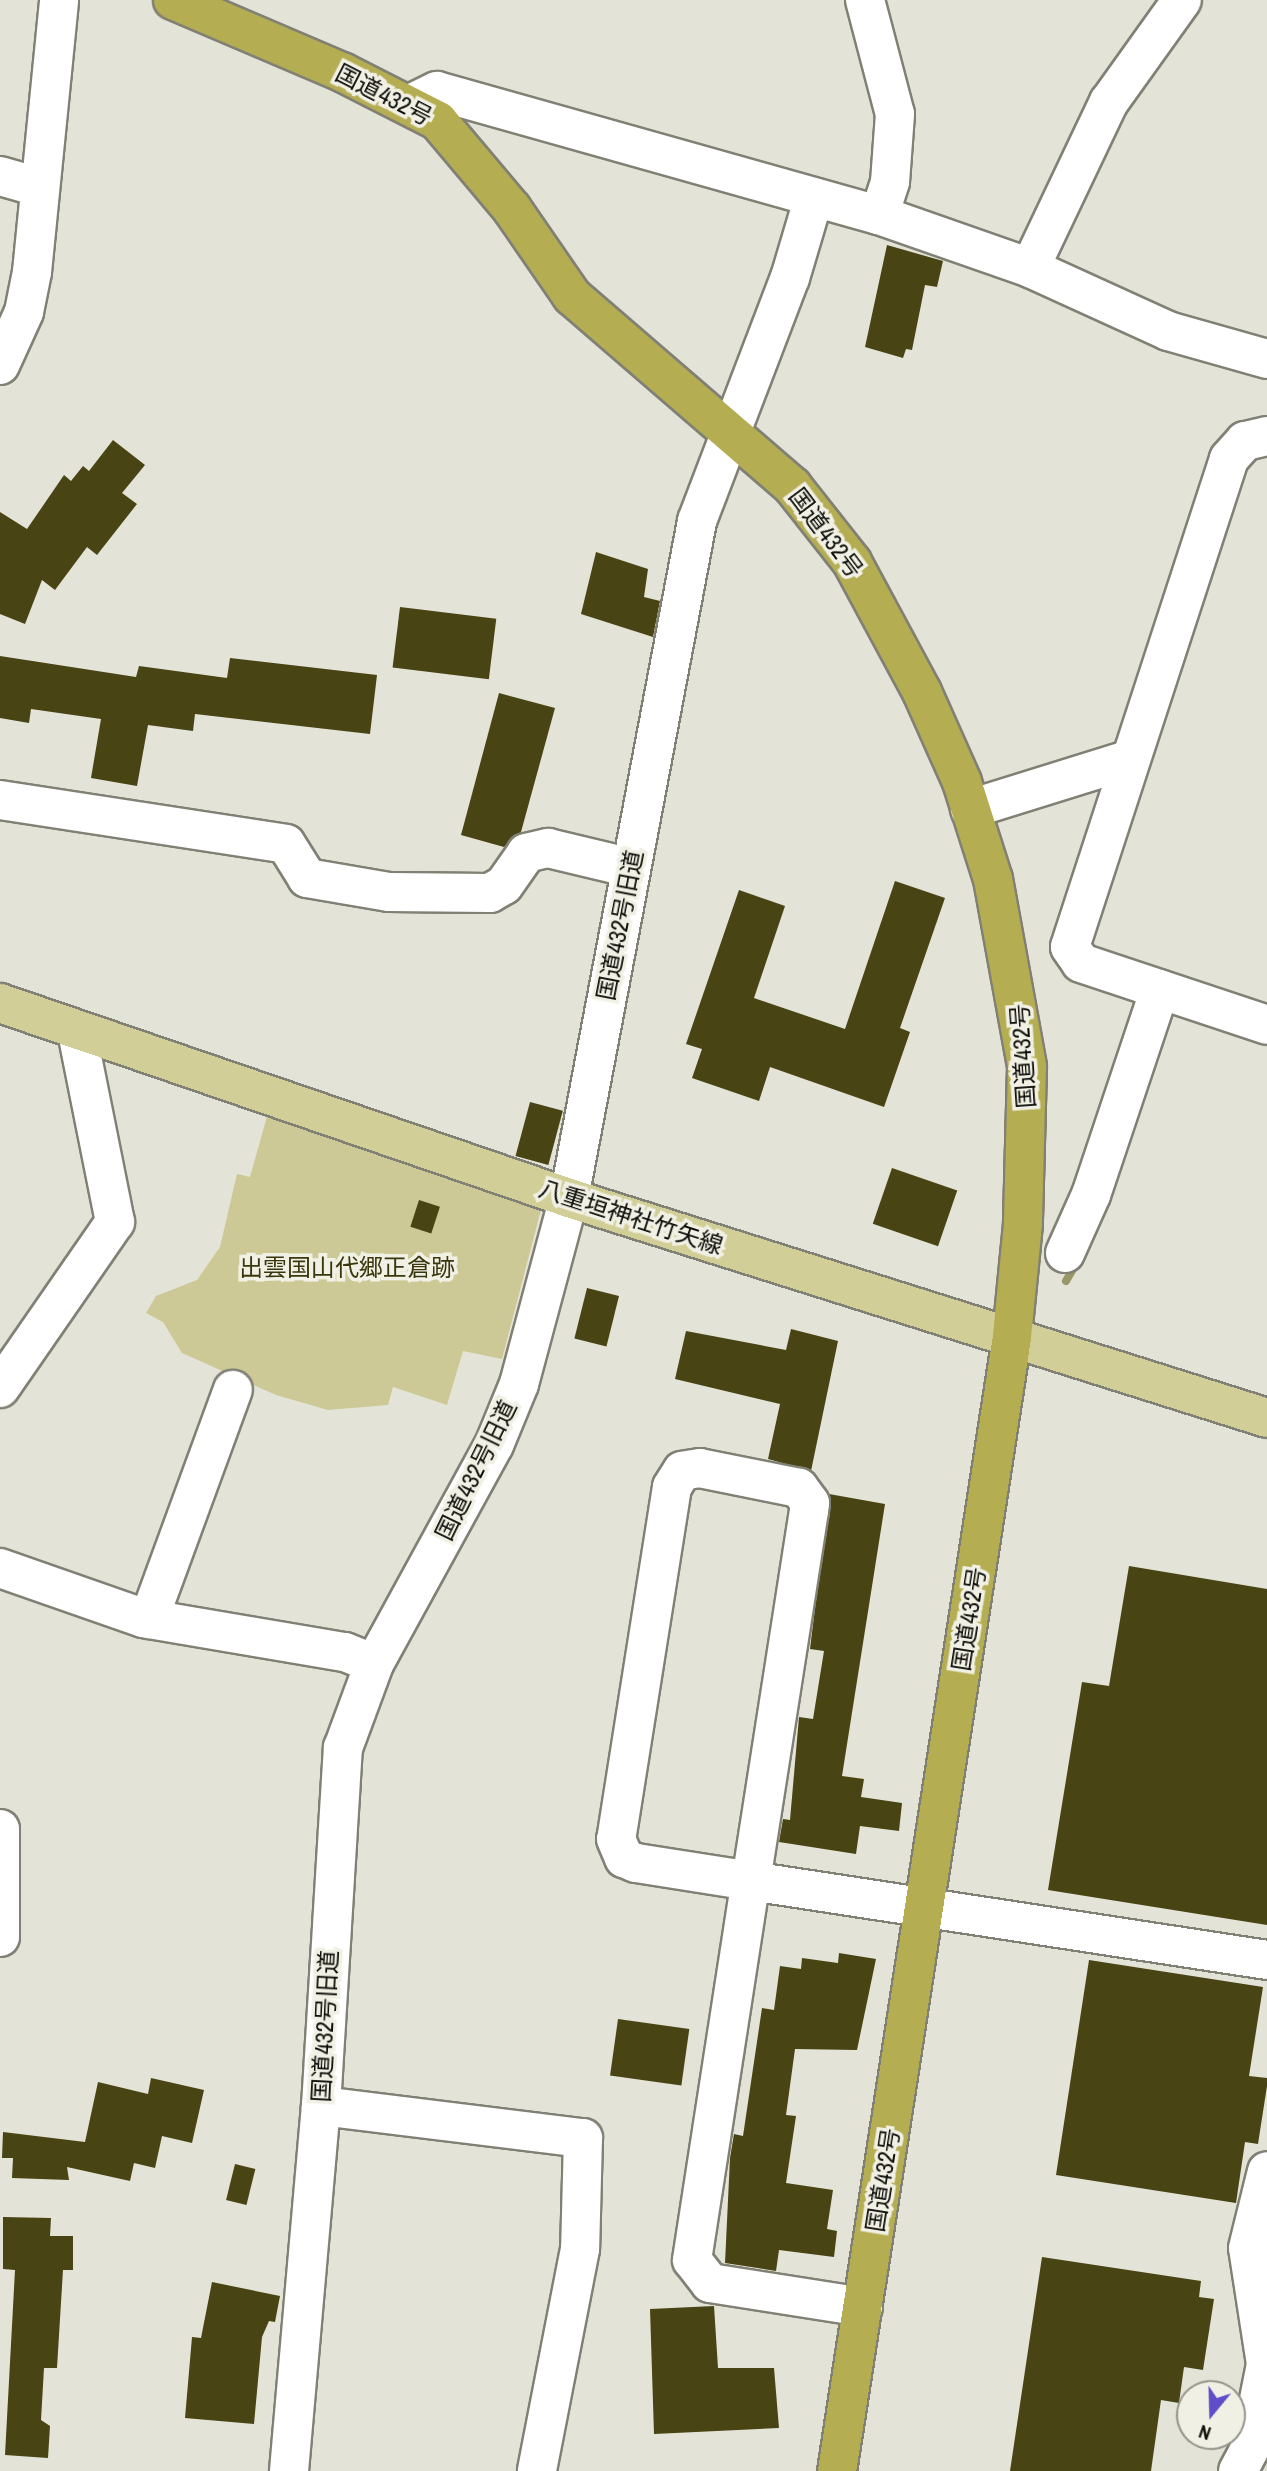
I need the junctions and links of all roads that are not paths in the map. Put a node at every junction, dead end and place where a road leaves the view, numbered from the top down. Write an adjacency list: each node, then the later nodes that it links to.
1 (59, 0): 7 (street)
2 (173, 0): 5 (highway, 国道432号)
3 (864, 0): 9 (street)
4 (1182, 0): 10 (street)
5 (410, 104): 8 (street); 13 (highway, 国道432号)
6 (0, 176): 7 (street)
7 (39, 187): 12 (street)
8 (814, 197): 9 (street); 13 (street, 国道432号旧道)
9 (878, 215): 10 (street)
10 (1030, 268): 11 (street)
11 (1267, 359)
12 (0, 365)
13 (730, 429): 17 (highway, 国道432号); 18 (street, 国道432号旧道)
14 (1267, 436): 15 (street)
15 (1127, 760): 17 (street); 19 (street)
16 (0, 800): 18 (street)
17 (970, 809): 25 (highway, 国道432号)
18 (631, 868): 23 (street, 国道432号旧道)
19 (1160, 989): 21 (street); 24 (street)
20 (0, 1003): 22 (main road, 八重垣神社竹矢線)
21 (1267, 1025)
22 (77, 1031): 23 (main road, 八重垣神社竹矢線); 26 (street)
23 (569, 1198): 25 (main road, 八重垣神社竹矢線); 31 (street, 国道432号旧道)
24 (1065, 1253)
25 (1012, 1336): 28 (main road, 八重垣神社竹矢線); 34 (highway, 国道432号)
26 (0, 1388)
27 (233, 1390): 30 (street)
28 (1267, 1418)
29 (0, 1568): 30 (street)
30 (149, 1619): 31 (street)
31 (373, 1664): 37 (street, 国道432号旧道)
32 (0, 1829): 35 (street)
33 (751, 1881): 33 (street); 34 (street); 39 (street)
34 (926, 1908): 36 (street); 39 (highway, 国道432号)
35 (0, 1937)
36 (1267, 1960)
37 (321, 2106): 40 (street, 国道432号旧道); 41 (street)
38 (1267, 2171): 43 (street)
39 (863, 2307): 42 (highway, 国道432号)
40 (289, 2471)
41 (537, 2471)
42 (837, 2471)
43 (1238, 2471)

